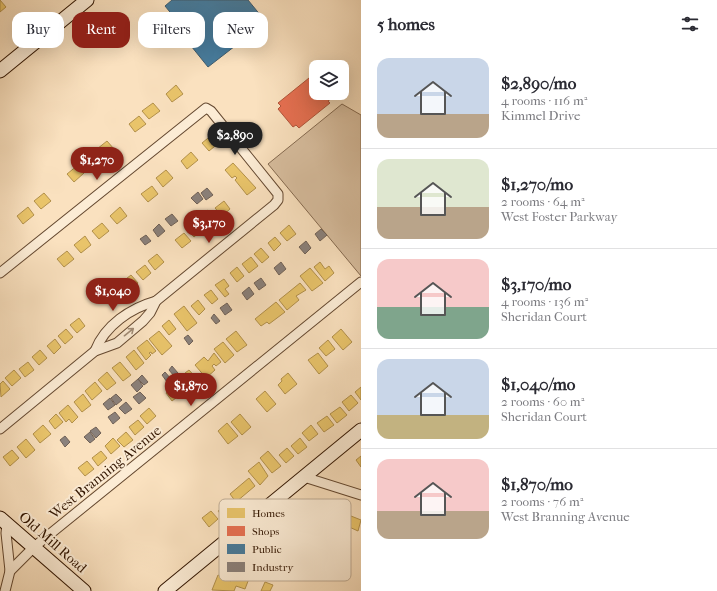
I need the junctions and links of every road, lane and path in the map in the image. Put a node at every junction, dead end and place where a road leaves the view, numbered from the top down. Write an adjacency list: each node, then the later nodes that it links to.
1 (87, 0): 2 (street)
2 (0, 71)
3 (0, 273): 5 (street)
4 (361, 282): 14 (street, West Branning Avenue)
5 (156, 301): 6 (street, one-way to 5); 6 (street)
6 (95, 351): 7 (street)
7 (0, 429)
8 (361, 430): 9 (street)
9 (304, 477): 10 (street); 11 (street)
10 (361, 495)
11 (277, 499)
12 (3, 521): 14 (street, Old Mill Road); 15 (street)
13 (219, 547): 18 (street)
14 (34, 548): 15 (street, West Branning Avenue); 17 (street, Old Mill Road)
15 (10, 571): 16 (street)
16 (5, 591)
17 (84, 591)
18 (165, 591)

